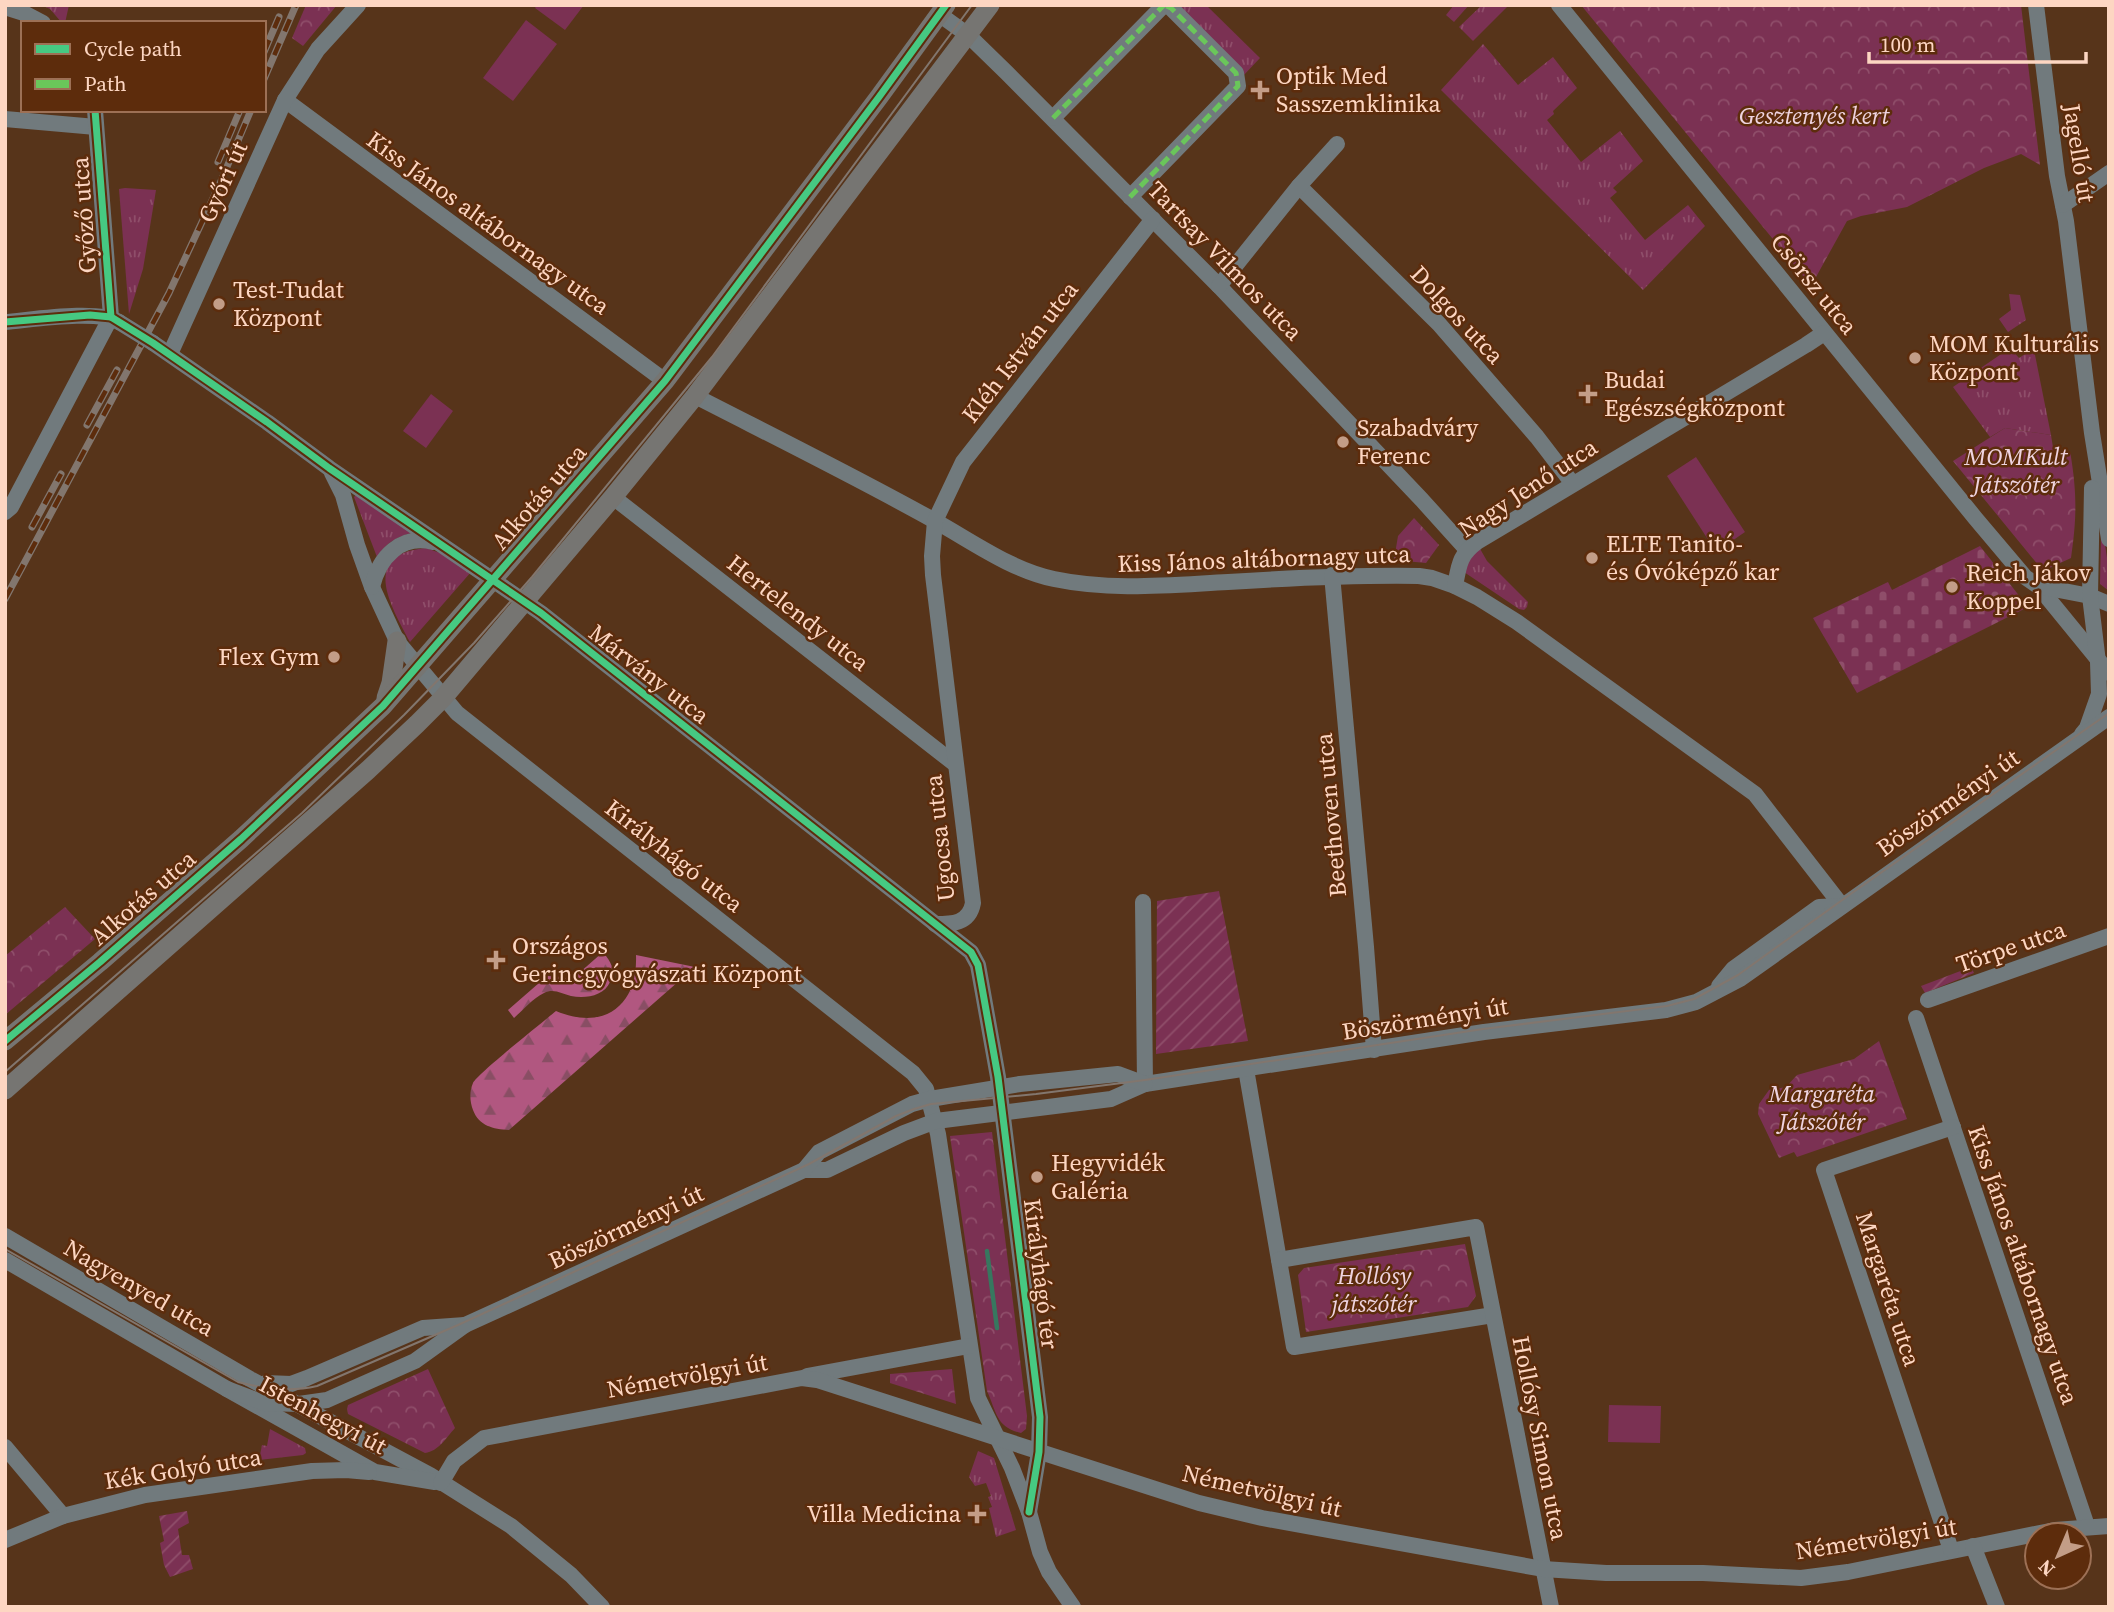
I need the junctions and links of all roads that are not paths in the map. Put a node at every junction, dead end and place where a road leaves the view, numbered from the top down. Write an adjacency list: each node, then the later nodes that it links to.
1 (358, 5): 10 (street, Győri út)
2 (990, 5): 9 (main road)
3 (1164, 5): 12 (street); 17 (street)
4 (1559, 5): 23 (street, Csörsz utca)
5 (2036, 5): 18 (street, Jagelló út)
6 (5, 7): 8 (street)
7 (942, 10): 9 (street, Tartsay Vilmos utca); 25 (main road, Alkotás utca)
8 (39, 21)
9 (968, 35): 12 (street, Tartsay Vilmos utca); 26 (main road)
10 (285, 100): 24 (street, Győri út); 25 (street, Kiss János altábornagy utca)
11 (96, 118): 13 (street); 21 (street, Győző utca)
12 (1053, 118): 17 (street, Tartsay Vilmos utca)
13 (5, 119)
14 (1337, 144): 16 (street)
15 (2109, 173): 18 (street)
16 (1299, 186): 20 (street); 29 (street, Dolgos utca)
17 (1130, 197): 19 (street, Tartsay Vilmos utca)
18 (2063, 205): 27 (street, Jagelló út)
19 (1153, 219): 20 (street, Tartsay Vilmos utca); 32 (street, Kléh István utca)
20 (1219, 286): 35 (street, Tartsay Vilmos utca)
21 (115, 319): 22 (street); 24 (street, Márvány utca, bridge); 31 (street)
22 (5, 322)
23 (1824, 333): 29 (street, Nagy Jenő utca); 39 (street, Csörsz utca)
24 (170, 354): 28 (street, Márvány utca)
25 (665, 381): 37 (main road, Alkotás utca)
26 (695, 396): 30 (main road); 32 (street, Kiss János altábornagy utca)
27 (2092, 433): 33 (street, Jagelló út); 41 (street, Jagelló út)
28 (329, 468): 34 (street, Márvány utca); 40 (street, Márvány utca)
29 (1573, 484): 35 (street, Nagy Jenő utca)
30 (613, 498): 42 (main road); 52 (street, Hertelendy utca)
31 (7, 511)
32 (935, 521): 36 (street, Kiss János altábornagy utca); 52 (street, Ugocsa utca)
33 (2109, 539)
34 (439, 543): 37 (street, Márvány utca); 40 (street)
35 (1467, 550): 38 (street, Nagy Jenő utca)
36 (1332, 576): 38 (street, Kiss János altábornagy utca); 60 (street, Beethoven utca)
37 (494, 580): 42 (street, Márvány utca); 45 (main road, Alkotás utca)
38 (1455, 586): 54 (street, Kiss János altábornagy utca)
39 (2038, 586): 41 (street); 46 (street, Csörsz utca)
40 (372, 587): 44 (street, Márvány utca)
41 (2090, 596): 43 (street); 46 (street, Jagelló út)
42 (525, 602): 47 (main road); 55 (street, Márvány utca)
43 (2109, 604)
44 (397, 641): 45 (street, Márvány utca); 48 (main road)
45 (418, 666): 47 (street, Királyhágó utca); 48 (main road, Alkotás utca)
46 (2104, 668): 51 (street, Böszörményi út)
47 (443, 698): 63 (main road); 65 (street, Királyhágó utca)
48 (383, 706): 59 (main road, Alkotás utca)
49 (2109, 716): 51 (street, Böszörményi út)
50 (2109, 732): 51 (street, Böszörményi út)
51 (2080, 737): 54 (street, Böszörményi út)
52 (955, 764): 55 (street, Ugocsa utca)
53 (1143, 902): 62 (street)
54 (1842, 906): 60 (street, Böszörményi út)
55 (935, 924): 64 (street, Ugocsa utca)
56 (2109, 936): 57 (street, Törpe utca)
57 (1928, 1000)
58 (1916, 1018): 66 (street, Kiss János altábornagy utca)
59 (5, 1041)
60 (1374, 1050): 61 (street, Böszörményi út)
61 (1246, 1069): 62 (street, Böszörményi út); 70 (street, Hollósy Simon utca)
62 (1145, 1084): 64 (street, Böszörményi út); 64 (street, Böszörményi út)
63 (5, 1090)
64 (1001, 1101): 65 (street, Böszörményi út); 65 (street, Böszörményi út); 82 (street, Királyhágó tér)
65 (933, 1109): 67 (street, Böszörményi út); 67 (street, Böszörményi út); 73 (street)
66 (1953, 1127): 87 (street, Kiss János altábornagy utca); 91 (street, Margaréta utca)
67 (804, 1170): 72 (street, Böszörményi út)
68 (5, 1236): 75 (street, Nagyenyed utca)
69 (5, 1260): 76 (street, Nagyenyed utca)
70 (1279, 1260): 71 (street, Hollósy Simon utca); 71 (street, Hollósy Simon utca)
71 (1493, 1315): 92 (street, Hollósy Simon utca)
72 (465, 1325): 75 (street, Böszörményi út); 77 (street, Böszörményi út)
73 (969, 1346): 74 (street); 80 (street)
74 (802, 1378): 80 (street, Németvölgyi út); 84 (street, Németvölgyi út)
75 (250, 1379): 78 (street, Istenhegyi út)
76 (226, 1389): 78 (street, Böszörményi út); 83 (street, Istenhegyi út)
77 (338, 1396): 78 (street, Böszörményi út); 79 (street, Istenhegyi út)
78 (299, 1404): 79 (street, Istenhegyi út)
79 (335, 1423): 84 (street, Istenhegyi út)
80 (999, 1439): 82 (street, Németvölgyi út); 85 (street)
81 (5, 1447): 86 (street)
82 (1039, 1452): 85 (street, Királyhágó tér); 92 (street, Németvölgyi út)
83 (375, 1472): 84 (street, Istenhegyi út); 86 (street, Kék Golyó utca)
84 (441, 1483): 94 (street, Istenhegyi út)
85 (1029, 1512): 95 (street)
86 (64, 1516): 89 (street, Kék Golyó utca)
87 (2085, 1521)
88 (2023, 1536): 90 (street, Németvölgyi út)
89 (5, 1540)
90 (1973, 1546): 91 (street, Németvölgyi út); 96 (street)
91 (1951, 1550): 92 (street, Németvölgyi út)
92 (1543, 1569): 93 (street, Hollósy Simon utca)
93 (1547, 1606)
94 (602, 1607)
95 (1073, 1607)
96 (1997, 1607)

